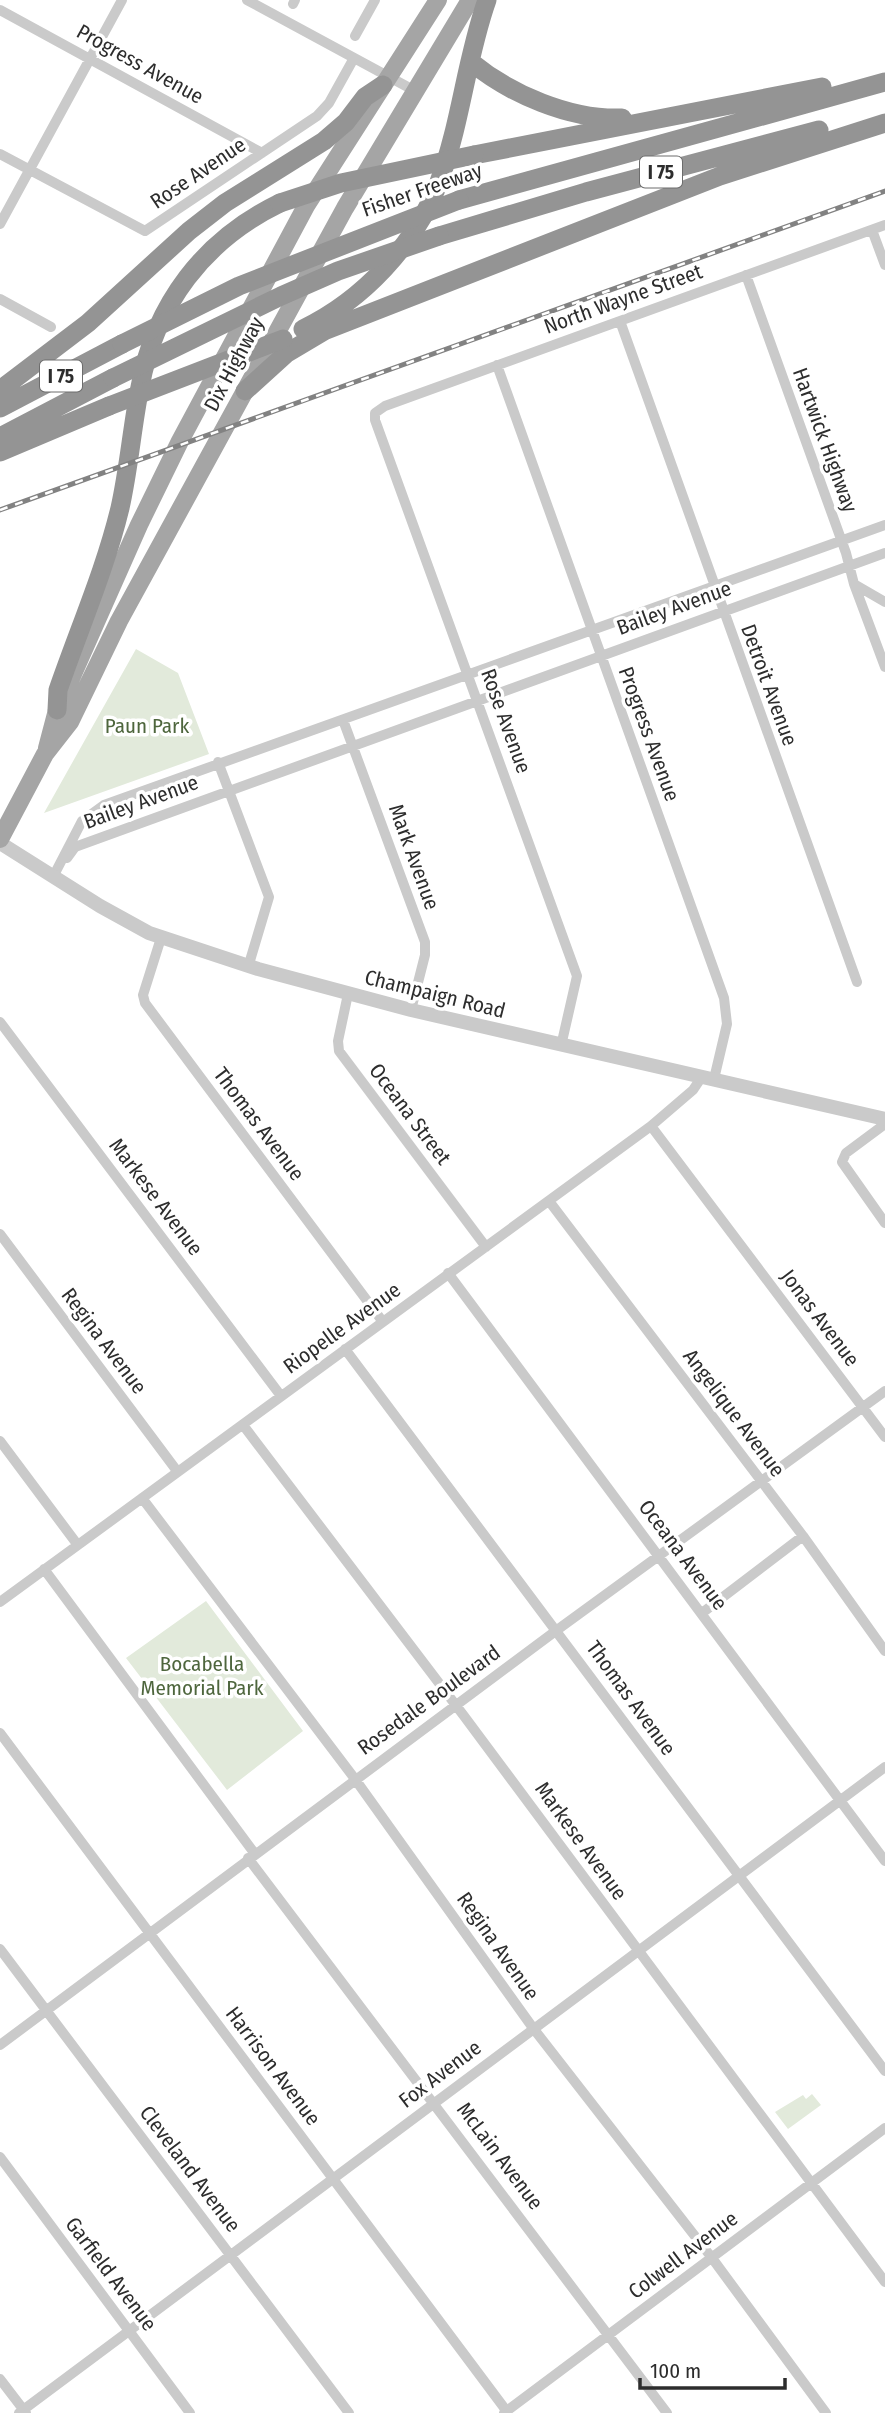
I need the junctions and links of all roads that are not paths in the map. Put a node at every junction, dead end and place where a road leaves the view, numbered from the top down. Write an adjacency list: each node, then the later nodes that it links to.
1 (122, 0): 10 (street)
2 (247, 0): 9 (street)
3 (374, 0): 8 (street)
4 (438, 0): 13 (main road, Dix Highway)
5 (470, 0): 15 (main road, Dix Highway)
6 (487, 0): 11 (highway)
7 (0, 10): 10 (street, Progress Avenue)
8 (355, 36)
9 (354, 58): 13 (street); 19 (street, Rose Avenue)
10 (90, 59): 19 (street, Progress Avenue); 21 (street)
11 (471, 62): 17 (highway); 36 (highway, bridge)
12 (885, 74): 17 (highway)
13 (386, 81): 15 (street); 31 (highway); 50 (main road, Dix Highway)
14 (885, 82): 33 (highway, Fisher Freeway / I 75, bridge)
15 (417, 92): 32 (main road, Dix Highway)
16 (885, 113): 35 (highway, I 75, bridge)
17 (662, 117): 50 (highway, bridge)
18 (885, 123): 32 (highway)
19 (262, 153): 21 (street, Rose Avenue)
20 (0, 154): 21 (street, Rose Avenue)
21 (30, 171): 22 (street)
22 (0, 223)
23 (885, 225): 24 (street, North Wayne Street)
24 (873, 230): 25 (street); 26 (street, North Wayne Street)
25 (885, 265)
26 (746, 275): 28 (street, North Wayne Street); 38 (street, Hartwick Highway)
27 (0, 299): 29 (street)
28 (620, 321): 30 (street, North Wayne Street); 42 (street, Detroit Avenue)
29 (51, 327)
30 (497, 365): 34 (street, North Wayne Street); 45 (street, Progress Avenue)
31 (0, 390)
32 (245, 391): 53 (main road, Dix Highway)
33 (0, 408)
34 (375, 413): 48 (street, Rose Avenue)
35 (0, 437)
36 (0, 452)
37 (885, 525): 38 (street, Bailey Avenue)
38 (842, 540): 40 (street, Hartwick Highway); 42 (street, Bailey Avenue)
39 (885, 553): 40 (street, Bailey Avenue)
40 (849, 566): 41 (street, Hartwick Highway); 44 (street, Bailey Avenue)
41 (854, 584): 43 (street); 47 (street, Hartwick Highway)
42 (713, 586): 44 (street, Detroit Avenue); 45 (street, Bailey Avenue)
43 (885, 602)
44 (722, 611): 46 (street, Bailey Avenue); 60 (street, Detroit Avenue)
45 (592, 631): 46 (street, Progress Avenue); 48 (street, Bailey Avenue)
46 (601, 655): 49 (street, Bailey Avenue); 65 (street, Progress Avenue)
47 (885, 667)
48 (468, 675): 49 (street, Rose Avenue); 51 (street, Bailey Avenue)
49 (477, 700): 52 (street, Bailey Avenue); 64 (street, Rose Avenue)
50 (57, 710): 53 (main road, Dix Highway)
51 (343, 720): 52 (street, Mark Avenue); 54 (street, Bailey Avenue)
52 (353, 745): 55 (street, Bailey Avenue); 62 (street, Mark Avenue)
53 (45, 754): 56 (main road, Dix Highway)
54 (218, 762): 55 (street); 57 (street, Bailey Avenue)
55 (230, 789): 57 (street, Bailey Avenue); 59 (street)
56 (0, 841): 57 (street, Champaign Road)
57 (53, 877): 58 (street, Champaign Road)
58 (160, 938): 59 (street, Champaign Road); 73 (street, Thomas Avenue)
59 (250, 964): 61 (street, Champaign Road)
60 (856, 982)
61 (348, 994): 62 (street, Champaign Road); 71 (street, Oceana Street)
62 (411, 1010): 64 (street, Champaign Road)
63 (0, 1022): 76 (street, Markese Avenue)
64 (561, 1046): 65 (street, Champaign Road)
65 (707, 1078): 66 (street, Champaign Road); 67 (street, Riopelle Avenue)
66 (885, 1121): 69 (street)
67 (651, 1126): 68 (street, Riopelle Avenue); 77 (street, Jonas Avenue)
68 (549, 1201): 71 (street, Riopelle Avenue); 82 (street, Angelique Avenue)
69 (885, 1223)
70 (0, 1234): 81 (street, Regina Avenue)
71 (486, 1247): 72 (street, Riopelle Avenue)
72 (448, 1273): 73 (street, Riopelle Avenue); 86 (street, Oceana Avenue)
73 (383, 1322): 74 (street, Riopelle Avenue)
74 (345, 1349): 76 (street, Riopelle Avenue); 90 (street, Thomas Avenue)
75 (885, 1391): 77 (street, Rosedale Boulevard)
76 (281, 1396): 78 (street, Riopelle Avenue)
77 (863, 1407): 79 (street, Jonas Avenue); 82 (street, Rosedale Boulevard)
78 (243, 1425): 81 (street, Riopelle Avenue); 92 (street, Markese Avenue)
79 (885, 1437)
80 (0, 1441): 85 (street)
81 (177, 1471): 83 (street, Riopelle Avenue)
82 (761, 1482): 84 (street, Angelique Avenue); 86 (street, Rosedale Boulevard)
83 (142, 1498): 85 (street, Riopelle Avenue); 95 (street, Regina Avenue)
84 (803, 1536): 89 (street); 91 (street, Angelique Avenue)
85 (77, 1544): 87 (street, Riopelle Avenue)
86 (659, 1556): 89 (street, Oceana Avenue); 90 (street, Rosedale Boulevard)
87 (44, 1569): 88 (street, Riopelle Avenue); 97 (street, McLain Avenue)
88 (0, 1602)
89 (702, 1613): 96 (street, Oceana Avenue)
90 (557, 1630): 92 (street, Rosedale Boulevard); 99 (street, Thomas Avenue)
91 (885, 1651)
92 (456, 1705): 95 (street, Rosedale Boulevard); 102 (street, Markese Avenue)
93 (3, 1737): 100 (street, Harrison Avenue)
94 (885, 1767): 96 (street, Fox Avenue)
95 (355, 1779): 97 (street, Rosedale Boulevard); 104 (street, Regina Avenue)
96 (840, 1800): 98 (street, Oceana Avenue); 99 (street, Fox Avenue)
97 (251, 1856): 100 (street, Rosedale Boulevard); 107 (street, McLain Avenue)
98 (885, 1861)
99 (738, 1875): 102 (street, Fox Avenue); 106 (street, Thomas Avenue)
100 (150, 1933): 103 (street, Rosedale Boulevard); 110 (street, Harrison Avenue)
101 (0, 1949): 103 (street, Cleveland Avenue)
102 (637, 1950): 104 (street, Fox Avenue); 111 (street, Markese Avenue)
103 (45, 2011): 105 (street, Rosedale Boulevard); 112 (street, Cleveland Avenue)
104 (533, 2028): 107 (street, Fox Avenue); 113 (street, Regina Avenue)
105 (0, 2045)
106 (885, 2071)
107 (435, 2101): 110 (street, Fox Avenue); 116 (street, McLain Avenue)
108 (885, 2128): 111 (street, Colwell Avenue)
109 (0, 2157): 115 (street, Garfield Avenue)
110 (333, 2178): 112 (street, Fox Avenue); 119 (street, Harrison Avenue)
111 (811, 2183): 113 (street, Colwell Avenue); 114 (street, Markese Avenue)
112 (231, 2255): 115 (street, Fox Avenue); 121 (street, Cleveland Avenue)
113 (712, 2258): 116 (street, Colwell Avenue); 123 (street, Regina Avenue)
114 (885, 2282)
115 (129, 2331): 118 (street, Fox Avenue); 120 (street, Garfield Avenue)
116 (609, 2334): 119 (street, Colwell Avenue); 122 (street, McLain Avenue)
117 (0, 2379): 118 (street)
118 (23, 2412)
119 (506, 2412)
120 (190, 2413)
121 (349, 2413)
122 (667, 2413)
123 (826, 2413)

